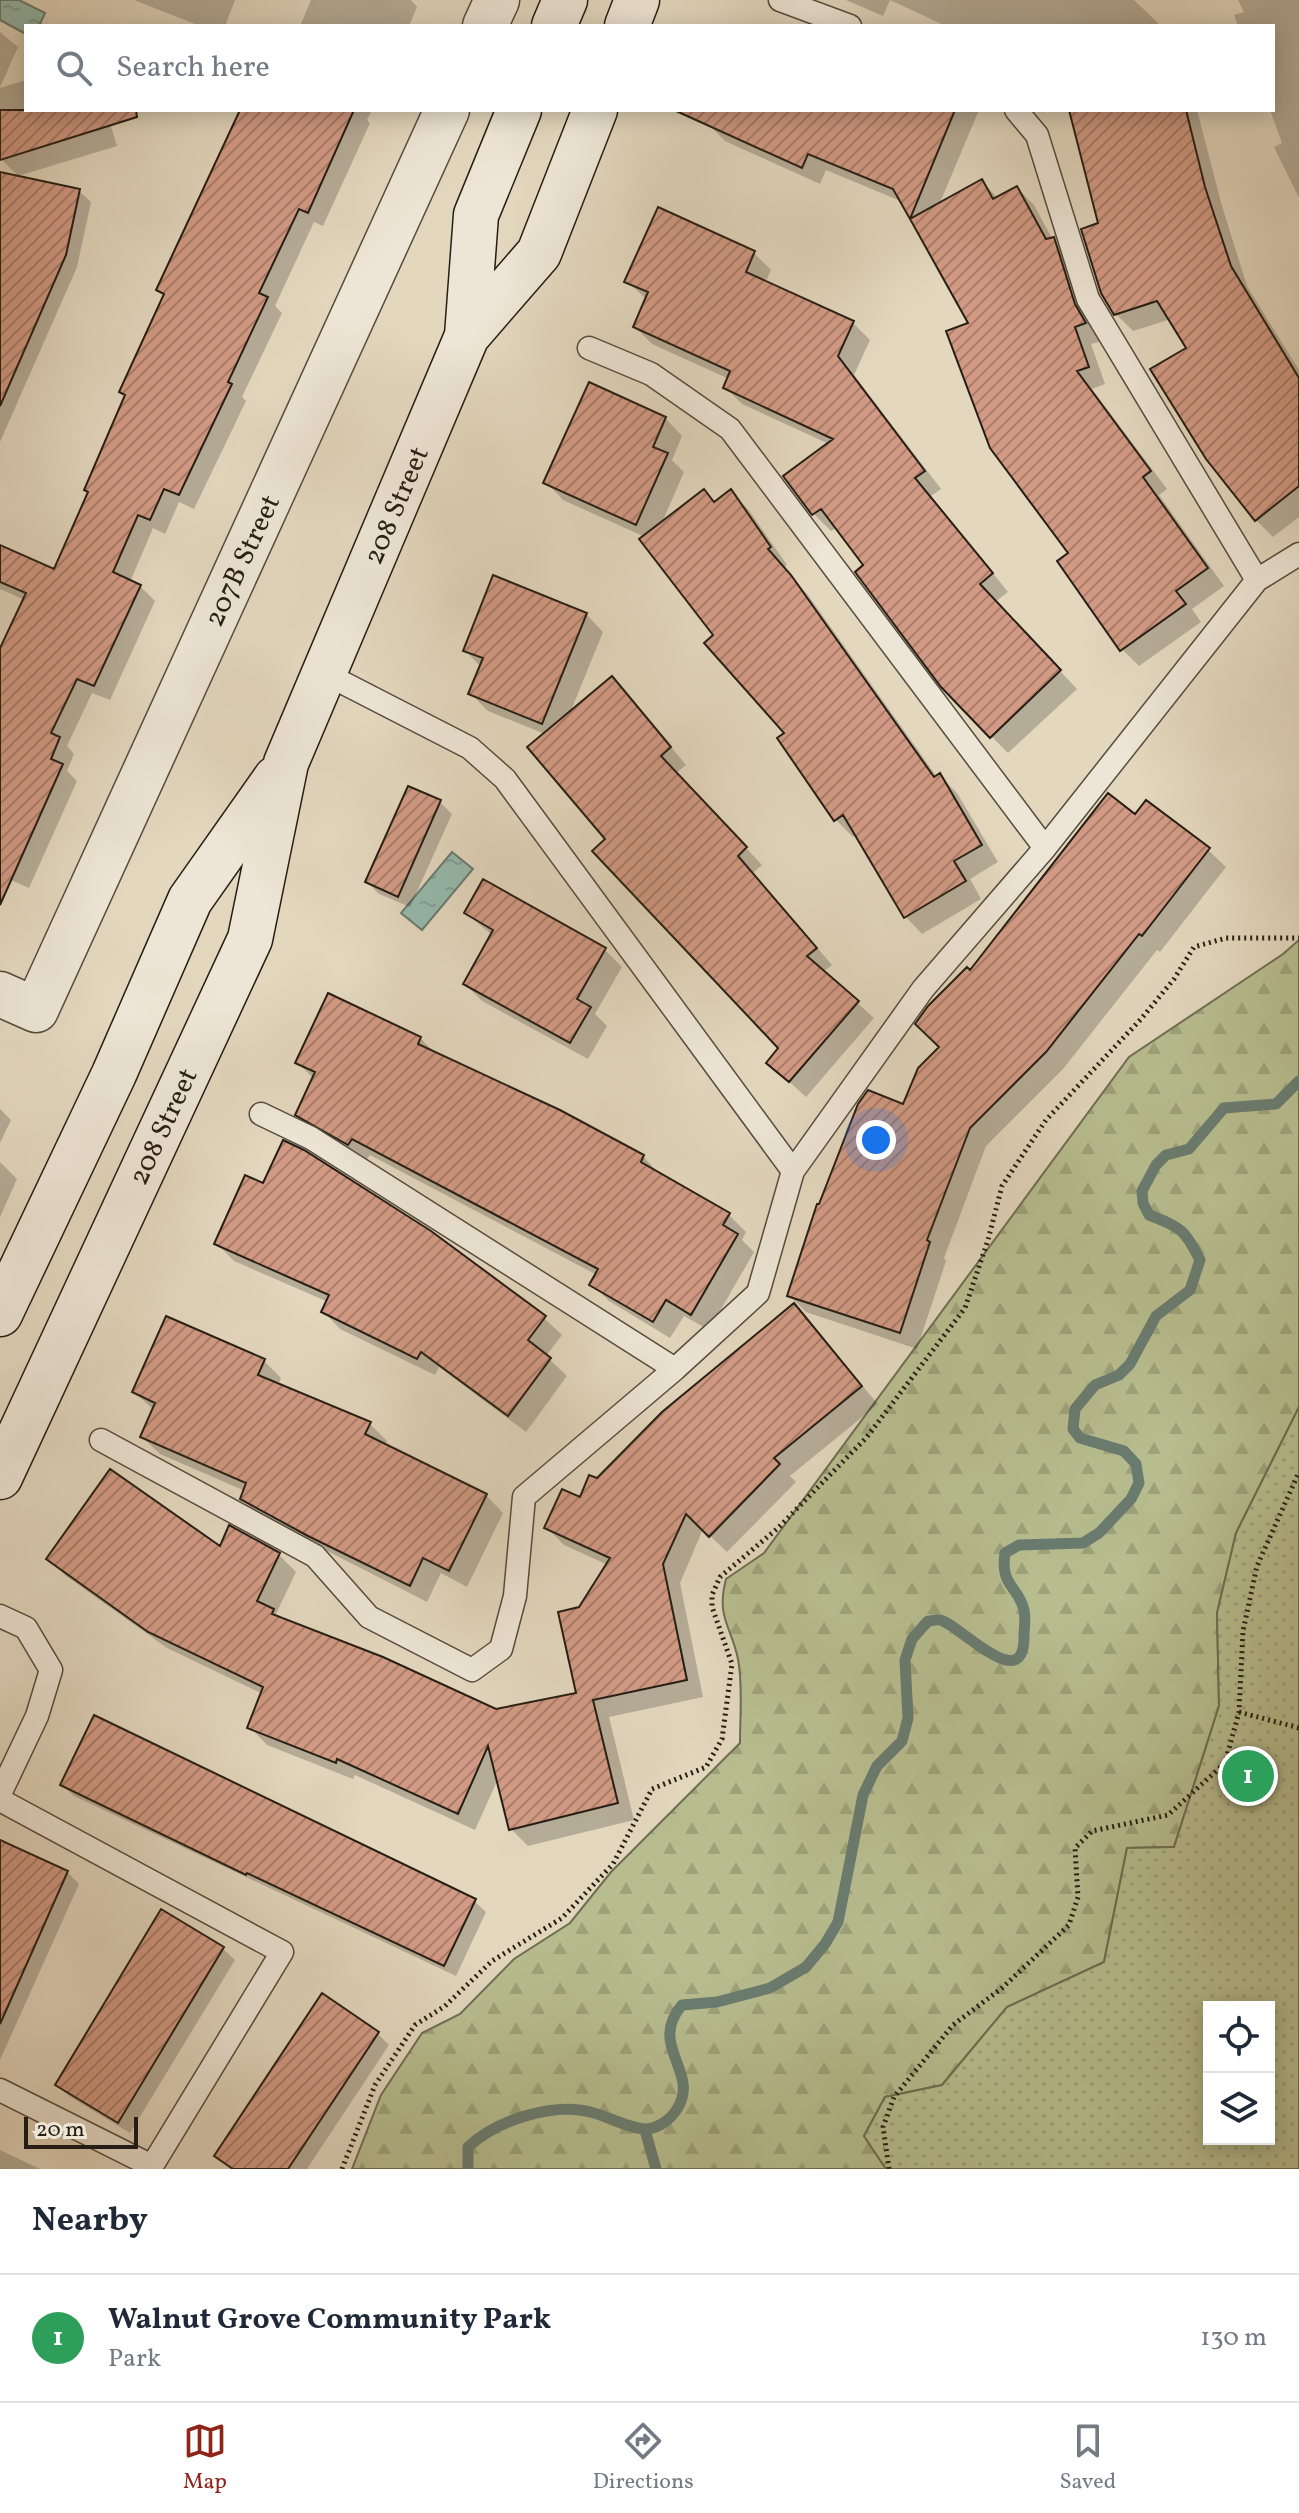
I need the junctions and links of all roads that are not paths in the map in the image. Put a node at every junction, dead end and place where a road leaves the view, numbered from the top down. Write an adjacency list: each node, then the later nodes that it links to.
1 (497, 0): 5 (main road)
2 (565, 0): 6 (main road)
3 (637, 0): 7 (main road)
4 (780, 0): 8 (lane)
5 (486, 24)
6 (555, 24)
7 (628, 24)
8 (845, 24)
9 (446, 112): 20 (main road, 207B Street)
10 (518, 112): 13 (main road, 208 Street)
11 (594, 112): 13 (main road, 208 Street)
12 (1018, 112): 16 (lane)
13 (467, 336): 17 (main road, 208 Street)
14 (589, 348): 19 (lane)
15 (1299, 554): 16 (lane)
16 (1257, 580): 19 (lane)
17 (324, 673): 18 (main road, 208 Street); 22 (lane)
18 (286, 763): 23 (main road, 208 Street); 26 (main road, 208 Street)
19 (1045, 848): 22 (lane)
20 (18, 1002)
21 (261, 1114): 24 (lane)
22 (793, 1171): 24 (lane)
23 (0, 1314)
24 (675, 1369): 25 (lane)
25 (101, 1440)
26 (0, 1477)
27 (0, 1616): 28 (lane)
28 (0, 1794)
29 (0, 1800): 30 (lane)
30 (0, 2090)

